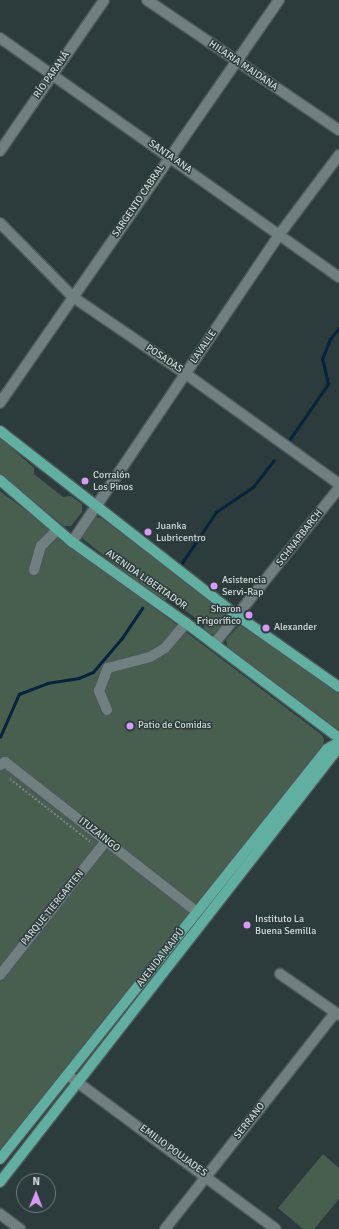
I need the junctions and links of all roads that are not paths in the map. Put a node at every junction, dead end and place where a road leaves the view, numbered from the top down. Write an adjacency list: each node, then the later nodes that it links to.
1 (104, 0): 6 (street, RÍO PARANÁ)
2 (147, 0): 5 (street, HILARIA MAIDANA)
3 (279, 0): 5 (street, SARGENTO CABRAL)
4 (0, 38): 6 (street, SANTA ANA)
5 (235, 61): 7 (street, HILARIA MAIDANA); 10 (street, SARGENTO CABRAL)
6 (53, 73): 8 (street, RÍO PARANÁ); 10 (street, SANTA ANA)
7 (339, 130)
8 (0, 151)
9 (339, 155): 12 (street, LAVALLE)
10 (169, 156): 12 (street, SANTA ANA); 14 (street, SARGENTO CABRAL)
11 (0, 223): 14 (street, POSADAS)
12 (279, 235): 13 (street, SANTA ANA); 15 (street, LAVALLE)
13 (339, 277)
14 (73, 297): 15 (street, POSADAS); 16 (street, SARGENTO CABRAL)
15 (186, 374): 19 (street, POSADAS); 21 (street, LAVALLE)
16 (0, 403)
17 (0, 431): 21 (main road)
18 (0, 480): 22 (main road, AVENIDA LIBERTADOR)
19 (339, 484)
20 (339, 488): 25 (street, SCHNARBARCH)
21 (95, 507): 23 (street, LAVALLE); 25 (main road)
22 (57, 530): 23 (main road, AVENIDA LIBERTADOR); 24 (street)
23 (72, 542): 26 (main road, AVENIDA LIBERTADOR)
24 (34, 570)
25 (238, 616): 27 (street, SCHNARBARCH); 28 (main road)
26 (186, 622): 27 (main road, AVENIDA LIBERTADOR); 29 (street)
27 (214, 644): 30 (main road, AVENIDA LIBERTADOR)
28 (339, 687)
29 (107, 710)
30 (339, 738)
31 (339, 742): 39 (main road, AVENIDA MAIPÚ)
32 (339, 747): 40 (main road, AVENIDA MAIPÚ)
33 (3, 763): 34 (street, ITUZAINGO)
34 (106, 841): 35 (street, ITUZAINGO); 36 (street, PARQUE TIERGARTEN)
35 (192, 908)
36 (0, 974)
37 (280, 974): 38 (street)
38 (337, 1014): 42 (street, SERRANO)
39 (69, 1076): 40 (street, EMILIO POUJADES); 41 (main road, AVENIDA MAIPÚ)
40 (78, 1083): 42 (street, EMILIO POUJADES); 43 (main road, AVENIDA MAIPÚ)
41 (0, 1159)
42 (208, 1176): 46 (street, SERRANO); 47 (street, EMILIO POUJADES)
43 (0, 1182)
44 (0, 1214): 45 (street)
45 (20, 1229)
46 (165, 1229)
47 (276, 1229)

